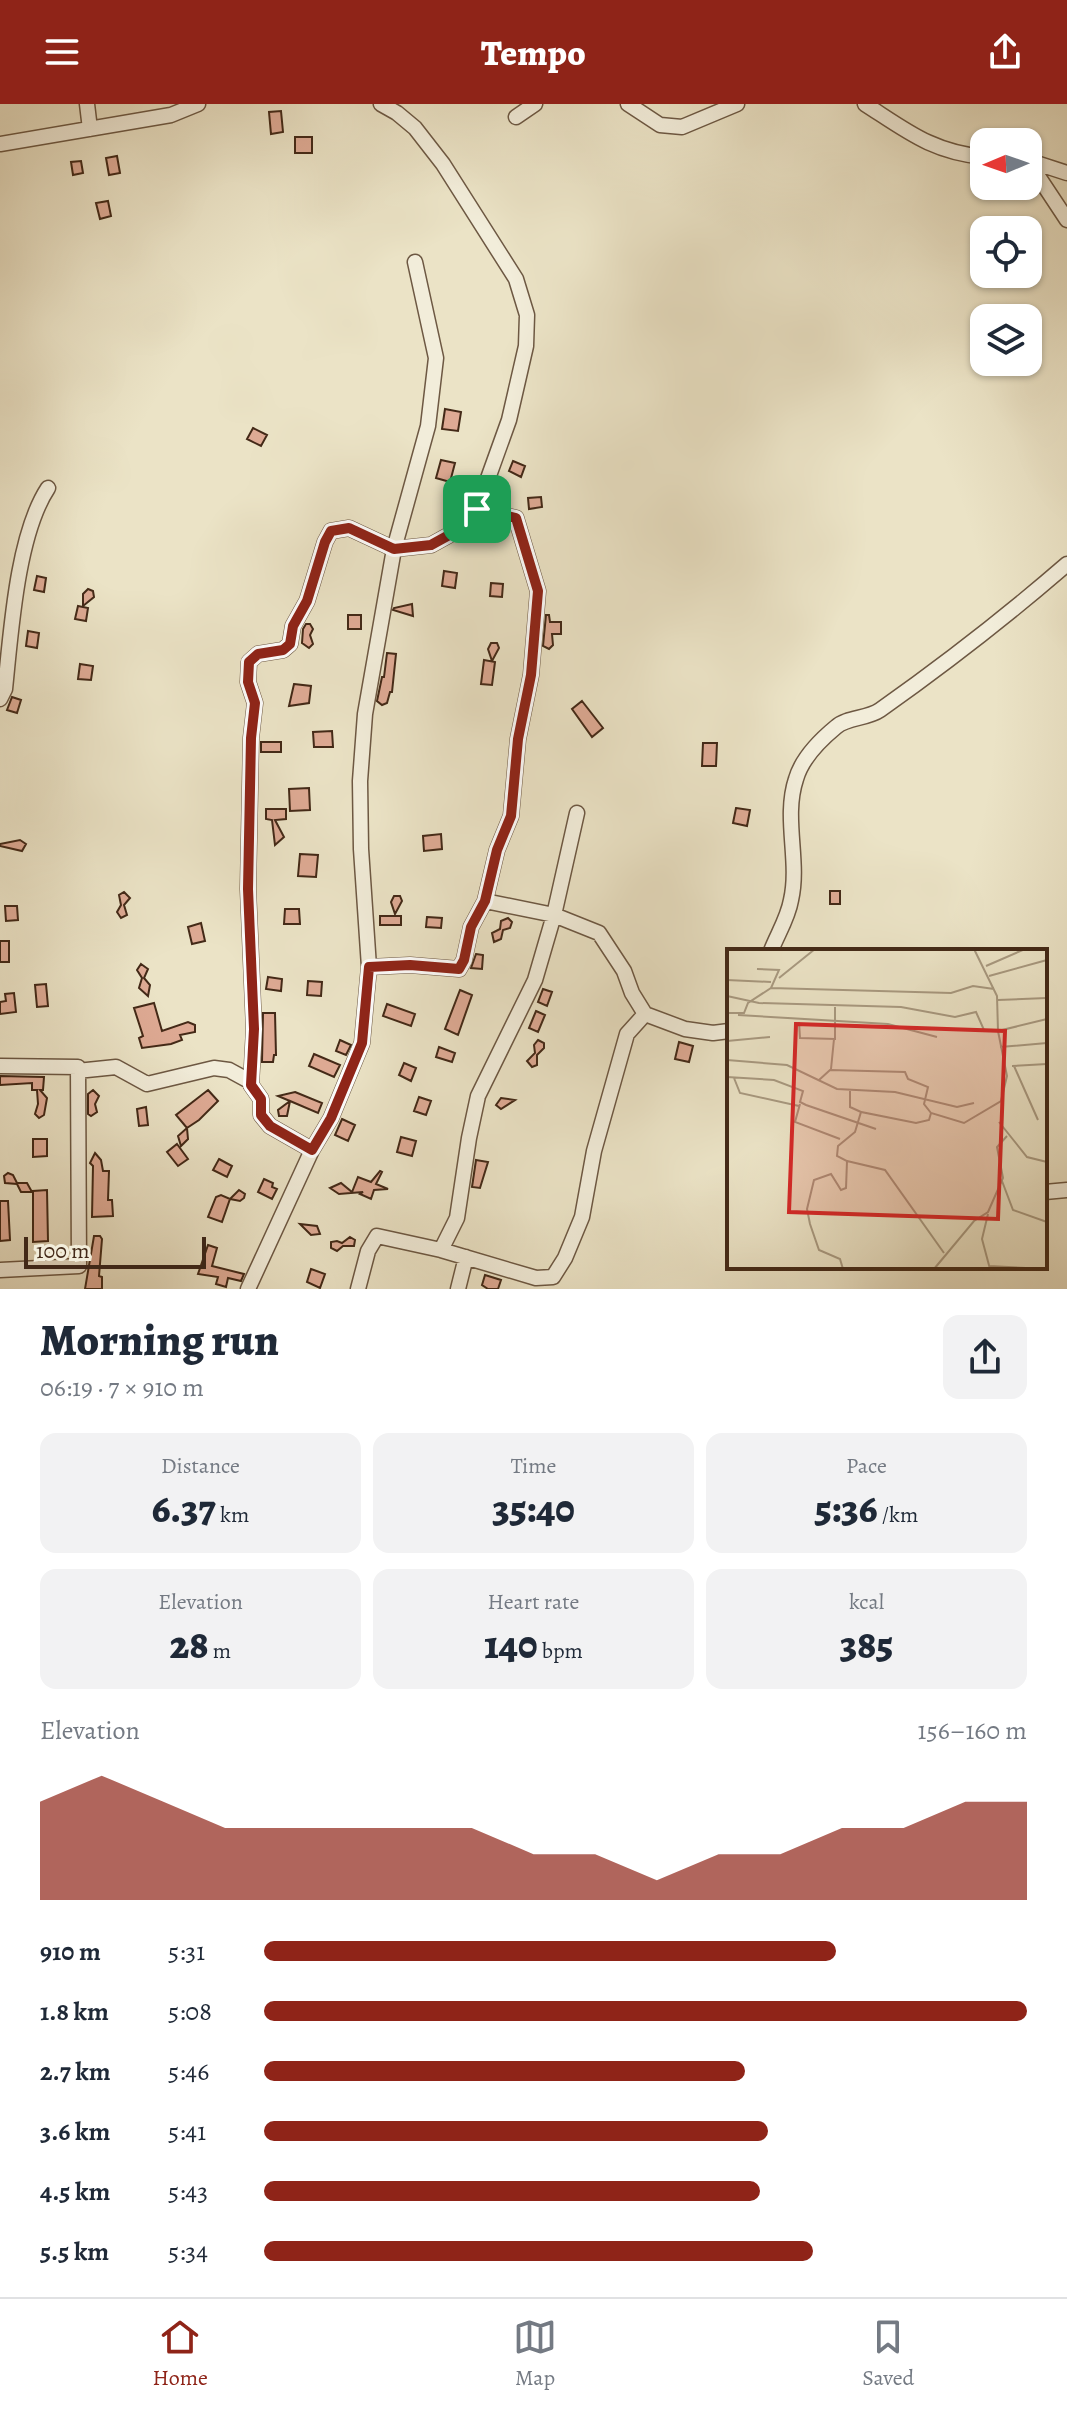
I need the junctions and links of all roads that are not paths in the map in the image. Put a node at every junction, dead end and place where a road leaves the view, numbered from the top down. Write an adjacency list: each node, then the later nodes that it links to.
1 (87, 104): 9 (street)
2 (198, 104): 9 (street)
3 (381, 104): 18 (street)
4 (535, 104): 8 (street)
5 (628, 104): 6 (street)
6 (737, 104)
7 (865, 104): 11 (street)
8 (516, 117)
9 (90, 129): 10 (street)
10 (0, 144)
11 (970, 156)
12 (1042, 165): 13 (street)
13 (1067, 173)
14 (1042, 181): 15 (street)
15 (1067, 220)
16 (415, 262): 19 (street)
17 (48, 488): 21 (street)
18 (477, 509): 19 (street); 23 (street)
19 (394, 549): 26 (street); 31 (street)
20 (1067, 564): 25 (street)
21 (0, 699)
22 (577, 813): 24 (street)
23 (485, 901): 24 (street); 26 (street)
24 (554, 915): 27 (street); 35 (street)
25 (772, 949)
26 (369, 967): 32 (street)
27 (645, 1014): 28 (street); 36 (street)
28 (727, 1031)
29 (0, 1066): 30 (street)
30 (77, 1071): 31 (street); 37 (street)
31 (251, 1082): 32 (street)
32 (312, 1150): 38 (street)
33 (1067, 1190): 34 (street)
34 (1047, 1192)
35 (441, 1250): 36 (street); 39 (street)
36 (466, 1257): 40 (street)
37 (0, 1270)
38 (248, 1289)
39 (358, 1289)
40 (458, 1289)

